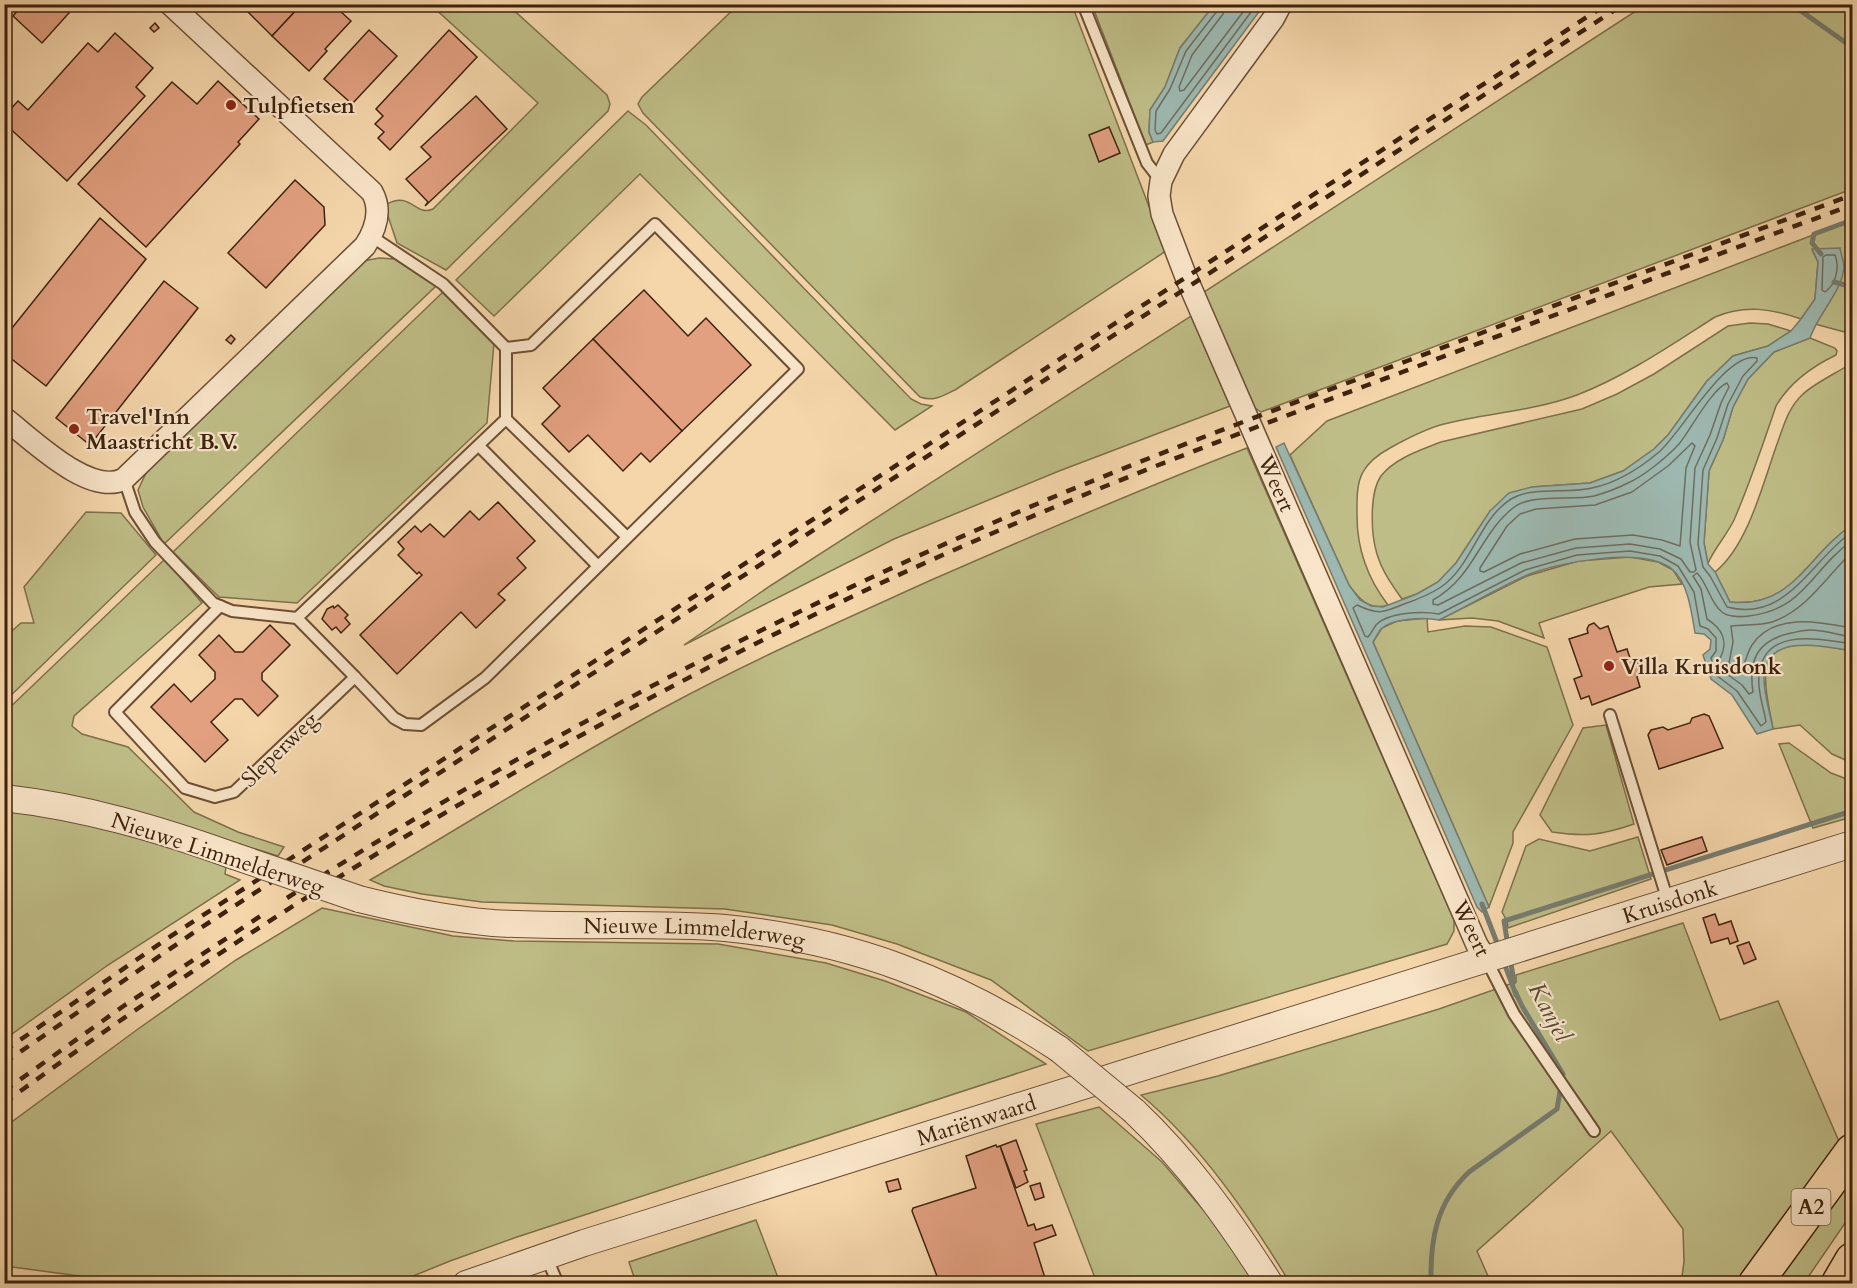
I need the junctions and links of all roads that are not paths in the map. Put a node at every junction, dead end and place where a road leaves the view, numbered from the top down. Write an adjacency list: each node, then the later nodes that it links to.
1 (170, 4): 5 (street)
2 (1083, 4): 4 (lane)
3 (1281, 4): 4 (street, Weert)
4 (1161, 181): 20 (street, Weert)
5 (371, 236): 6 (lane); 10 (street)
6 (506, 348): 8 (lane); 11 (lane)
7 (4, 418): 10 (street)
8 (506, 419): 9 (lane); 11 (lane)
9 (479, 446): 12 (lane); 14 (lane)
10 (124, 479): 13 (lane)
11 (627, 537): 12 (lane)
12 (598, 566): 15 (lane)
13 (217, 604): 14 (lane); 15 (lane, Sleperweg)
14 (297, 618): 15 (lane)
15 (355, 677)
16 (1610, 715): 19 (lane)
17 (4, 798): 27 (street, Nieuwe Limmelderweg, bridge)
18 (1852, 844): 19 (street, Kruisdonk)
19 (1669, 903): 20 (street, Kruisdonk)
20 (1491, 967): 21 (lane); 23 (street, Mariënwaard)
21 (1594, 1131)
22 (1852, 1152): 28 (highway, A2)
23 (546, 1255): 25 (street, Mariënwaard); 26 (lane)
24 (1852, 1260): 29 (highway)
25 (466, 1284)
26 (558, 1284)
27 (1270, 1284)
28 (1755, 1284)
29 (1838, 1284)

